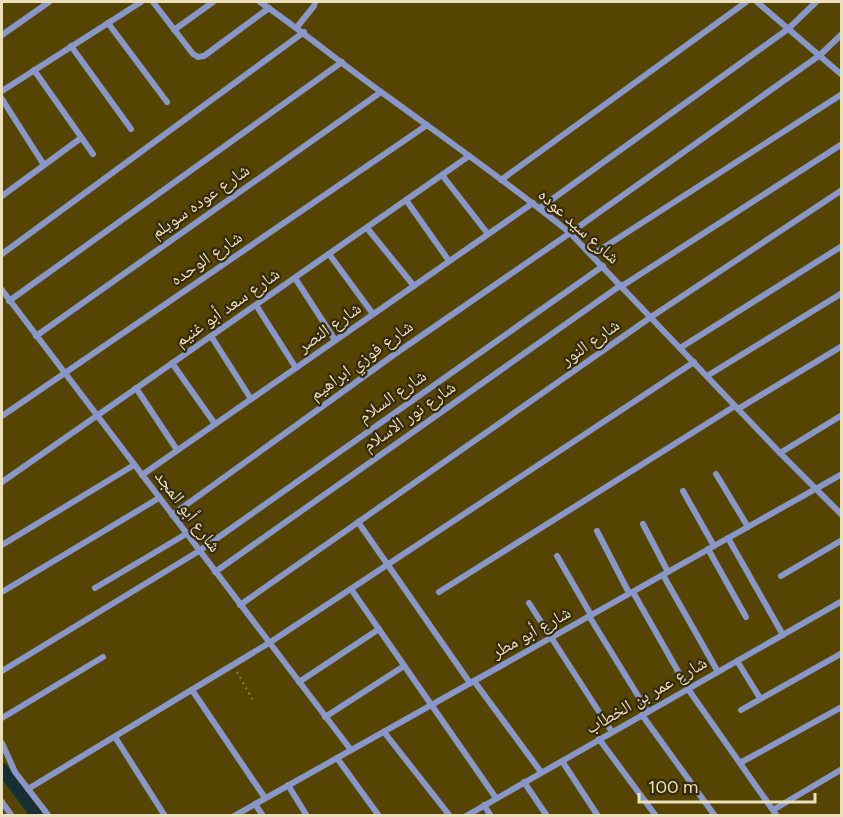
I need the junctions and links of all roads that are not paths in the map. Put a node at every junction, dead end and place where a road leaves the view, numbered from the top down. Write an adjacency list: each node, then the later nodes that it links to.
1 (49, 2): 17 (street)
2 (141, 2): 11 (street)
3 (153, 2): 14 (street)
4 (213, 2): 14 (street)
5 (260, 2): 10 (street, شارع سيد عوده)
6 (315, 2): 12 (street)
7 (746, 2): 36 (street)
8 (757, 2): 13 (street)
9 (816, 2): 13 (street)
10 (269, 8): 12 (street, شارع سيد عوده); 14 (street)
11 (108, 23): 18 (street); 27 (street)
12 (297, 27): 15 (street, شارع سيد عوده)
13 (788, 29): 19 (street); 41 (street)
14 (174, 30)
15 (304, 32): 20 (street, شارع سيد عوده); 46 (street)
16 (842, 34): 19 (street, شارع فوزي ابراهيم)
17 (2, 35)
18 (71, 46): 21 (street); 29 (street)
19 (820, 55): 22 (street); 43 (street, شارع فوزي ابراهيم)
20 (342, 62): 24 (street, شارع سيد عوده); 56 (street)
21 (34, 70): 23 (street); 30 (street)
22 (842, 75)
23 (2, 91)
24 (381, 92): 28 (street, شارع سيد عوده); 60 (street, شارع عوده سويلم)
25 (842, 94): 48 (street)
26 (2, 99): 34 (street)
27 (167, 102)
28 (427, 125): 33 (street, شارع سيد عوده); 68 (street, شارع الوحده)
29 (130, 129)
30 (81, 138): 32 (street); 34 (street)
31 (842, 144): 53 (street, شارع نور الاسلام)
32 (93, 154)
33 (469, 156): 35 (street, شارع سعد أبو غنيم); 36 (street, شارع سيد عوده)
34 (44, 165): 38 (street)
35 (442, 175): 39 (street, شارع سعد أبو غنيم); 44 (street)
36 (501, 180): 40 (street, شارع سيد عوده)
37 (842, 190): 59 (street, شارع النور)
38 (2, 194)
39 (406, 201): 42 (street, شارع سعد أبو غنيم); 49 (street)
40 (533, 203): 41 (street, شارع سيد عوده); 44 (street, شارع النصر)
41 (540, 208): 43 (street, شارع سيد عوده)
42 (367, 228): 47 (street, شارع سعد أبو غنيم); 52 (street)
43 (570, 233): 48 (street, شارع سيد عوده); 87 (street, شارع فوزي ابراهيم)
44 (488, 234): 49 (street, شارع النصر)
45 (842, 246): 64 (street)
46 (2, 254)
47 (329, 254): 51 (street, شارع سعد أبو غنيم); 58 (street)
48 (592, 255): 50 (street, شارع سيد عوده)
49 (449, 261): 52 (street, شارع النصر)
50 (603, 266): 53 (street, شارع سيد عوده); 98 (street, شارع السلام)
51 (295, 278): 57 (street, شارع سعد أبو غنيم); 62 (street)
52 (414, 286): 58 (street, شارع النصر)
53 (621, 286): 59 (street, شارع سيد عوده); 101 (street, شارع نور الاسلام)
54 (2, 291): 56 (street, شارع أبو المجد)
55 (842, 292): 69 (street)
56 (9, 301): 60 (street, شارع أبو المجد)
57 (256, 305): 61 (street, شارع سعد أبو غنيم); 67 (street)
58 (373, 314): 62 (street, شارع النصر)
59 (651, 317): 64 (street, شارع سيد عوده); 89 (street, شارع النور)
60 (36, 336): 68 (street, شارع أبو المجد)
61 (211, 336): 65 (street, شارع سعد أبو غنيم); 71 (street)
62 (335, 340): 67 (street, شارع النصر)
63 (842, 346): 72 (street)
64 (680, 348): 66 (street, شارع سيد عوده)
65 (172, 363): 70 (street, شارع سعد أبو غنيم); 76 (street)
66 (694, 363): 69 (street, شارع سيد عوده); 100 (street)
67 (296, 368): 71 (street, شارع النصر)
68 (64, 373): 74 (street, شارع الوحده); 75 (street, شارع أبو المجد)
69 (707, 376): 72 (street, شارع سيد عوده)
70 (136, 388): 75 (street, شارع سعد أبو غنيم); 77 (street)
71 (251, 399): 76 (street, شارع النصر)
72 (737, 408): 78 (street, شارع سيد عوده); 107 (street)
73 (842, 415): 78 (street)
74 (2, 416)
75 (97, 416): 79 (street, شارع أبو المجد); 83 (street, شارع سعد أبو غنيم)
76 (215, 424): 77 (street, شارع النصر)
77 (177, 450): 82 (street, شارع النصر)
78 (780, 453): 84 (street, شارع سيد عوده)
79 (134, 465): 82 (street, شارع أبو المجد); 96 (street)
80 (716, 474): 91 (street)
81 (842, 474): 84 (street, شارع أبو مطر)
82 (142, 475): 86 (street, شارع أبو المجد)
83 (2, 482)
84 (815, 489): 88 (street, شارع سيد عوده); 91 (street, شارع أبو مطر)
85 (683, 491): 97 (street)
86 (159, 498): 87 (street, شارع أبو المجد); 106 (street)
87 (172, 515): 93 (street, شارع أبو المجد)
88 (842, 515)
89 (358, 522): 100 (street); 111 (street, شارع النور)
90 (643, 524): 102 (street)
91 (748, 527): 94 (street, شارع أبو مطر)
92 (597, 531): 108 (street)
93 (186, 534): 98 (street, شارع أبو المجد); 104 (street)
94 (728, 538): 97 (street, شارع أبو مطر); 115 (street)
95 (842, 540): 103 (street)
96 (2, 544)
97 (711, 548): 102 (street, شارع أبو مطر); 113 (street)
98 (199, 551): 101 (street, شارع أبو المجد); 122 (street, شارع السلام)
99 (557, 556): 112 (street)
100 (387, 564): 105 (street); 125 (street)
101 (215, 572): 111 (street, شارع أبو المجد)
102 (666, 573): 108 (street, شارع أبو مطر); 123 (street)
103 (781, 576)
104 (94, 588)
105 (351, 589): 114 (street); 117 (street)
106 (2, 592)
107 (439, 592)
108 (631, 593): 112 (street, شارع أبو مطر); 126 (street)
109 (842, 601): 115 (street, شارع عمر بن الخطاب)
110 (529, 603): 116 (street)
111 (240, 605): 117 (street, شارع أبو المجد)
112 (590, 615): 116 (street, شارع أبو مطر); 132 (street)
113 (746, 617)
114 (379, 629): 121 (street); 124 (street)
115 (783, 635): 120 (street, شارع عمر بن الخطاب)
116 (551, 638): 125 (street, شارع أبو مطر); 136 (street)
117 (269, 643): 124 (street, شارع أبو المجد); 127 (street)
118 (842, 653): 128 (street)
119 (103, 657): 134 (street)
120 (737, 661): 123 (street, شارع عمر بن الخطاب); 128 (street)
121 (405, 666): 129 (street); 133 (street)
122 (2, 671)
123 (718, 672): 126 (street, شارع عمر بن الخطاب)
124 (299, 682): 133 (street, شارع أبو المجد)
125 (472, 682): 129 (street, شارع أبو مطر); 145 (street)
126 (688, 689): 132 (street, شارع عمر بن الخطاب); 143 (street)
127 (192, 690): 137 (street); 149 (street)
128 (760, 698): 131 (street)
129 (431, 705): 135 (street, شارع أبو مطر); 150 (street)
130 (842, 707): 143 (street)
131 (741, 710)
132 (645, 713): 136 (street, شارع عمر بن الخطاب); 168 (street)
133 (325, 717): 140 (street, شارع أبو المجد)
134 (2, 718)
135 (384, 732): 140 (street, شارع أبو مطر); 162 (street)
136 (612, 732): 138 (street, شارع عمر بن الخطاب)
137 (115, 737): 148 (street); 157 (street)
138 (599, 739): 142 (street, شارع عمر بن الخطاب); 167 (street)
139 (2, 743): 148 (street)
140 (351, 750): 141 (street, شارع أبو مطر)
141 (338, 758): 147 (street, شارع أبو مطر); 161 (street)
142 (562, 761): 145 (street, شارع عمر بن الخطاب); 166 (street)
143 (740, 763): 154 (street)
144 (842, 769): 154 (street)
145 (541, 772): 146 (street, شارع عمر بن الخطاب)
146 (524, 782): 150 (street, شارع عمر بن الخطاب); 165 (street)
147 (288, 785): 149 (street, شارع أبو مطر); 160 (street)
148 (28, 789): 156 (street)
149 (265, 798): 152 (street, شارع أبو مطر)
150 (496, 798): 153 (street, شارع عمر بن الخطاب)
151 (2, 802): 155 (street)
152 (255, 804): 158 (street, شارع أبو مطر); 159 (street)
153 (484, 805): 163 (street, شارع عمر بن الخطاب); 164 (street)
154 (775, 813)
155 (12, 816)
156 (49, 816)
157 (165, 816)
158 (234, 816)
159 (263, 816)
160 (307, 816)
161 (379, 816)
162 (450, 816)
163 (466, 816)
164 (491, 816)
165 (547, 816)
166 (598, 816)
167 (656, 816)
168 (715, 816)

